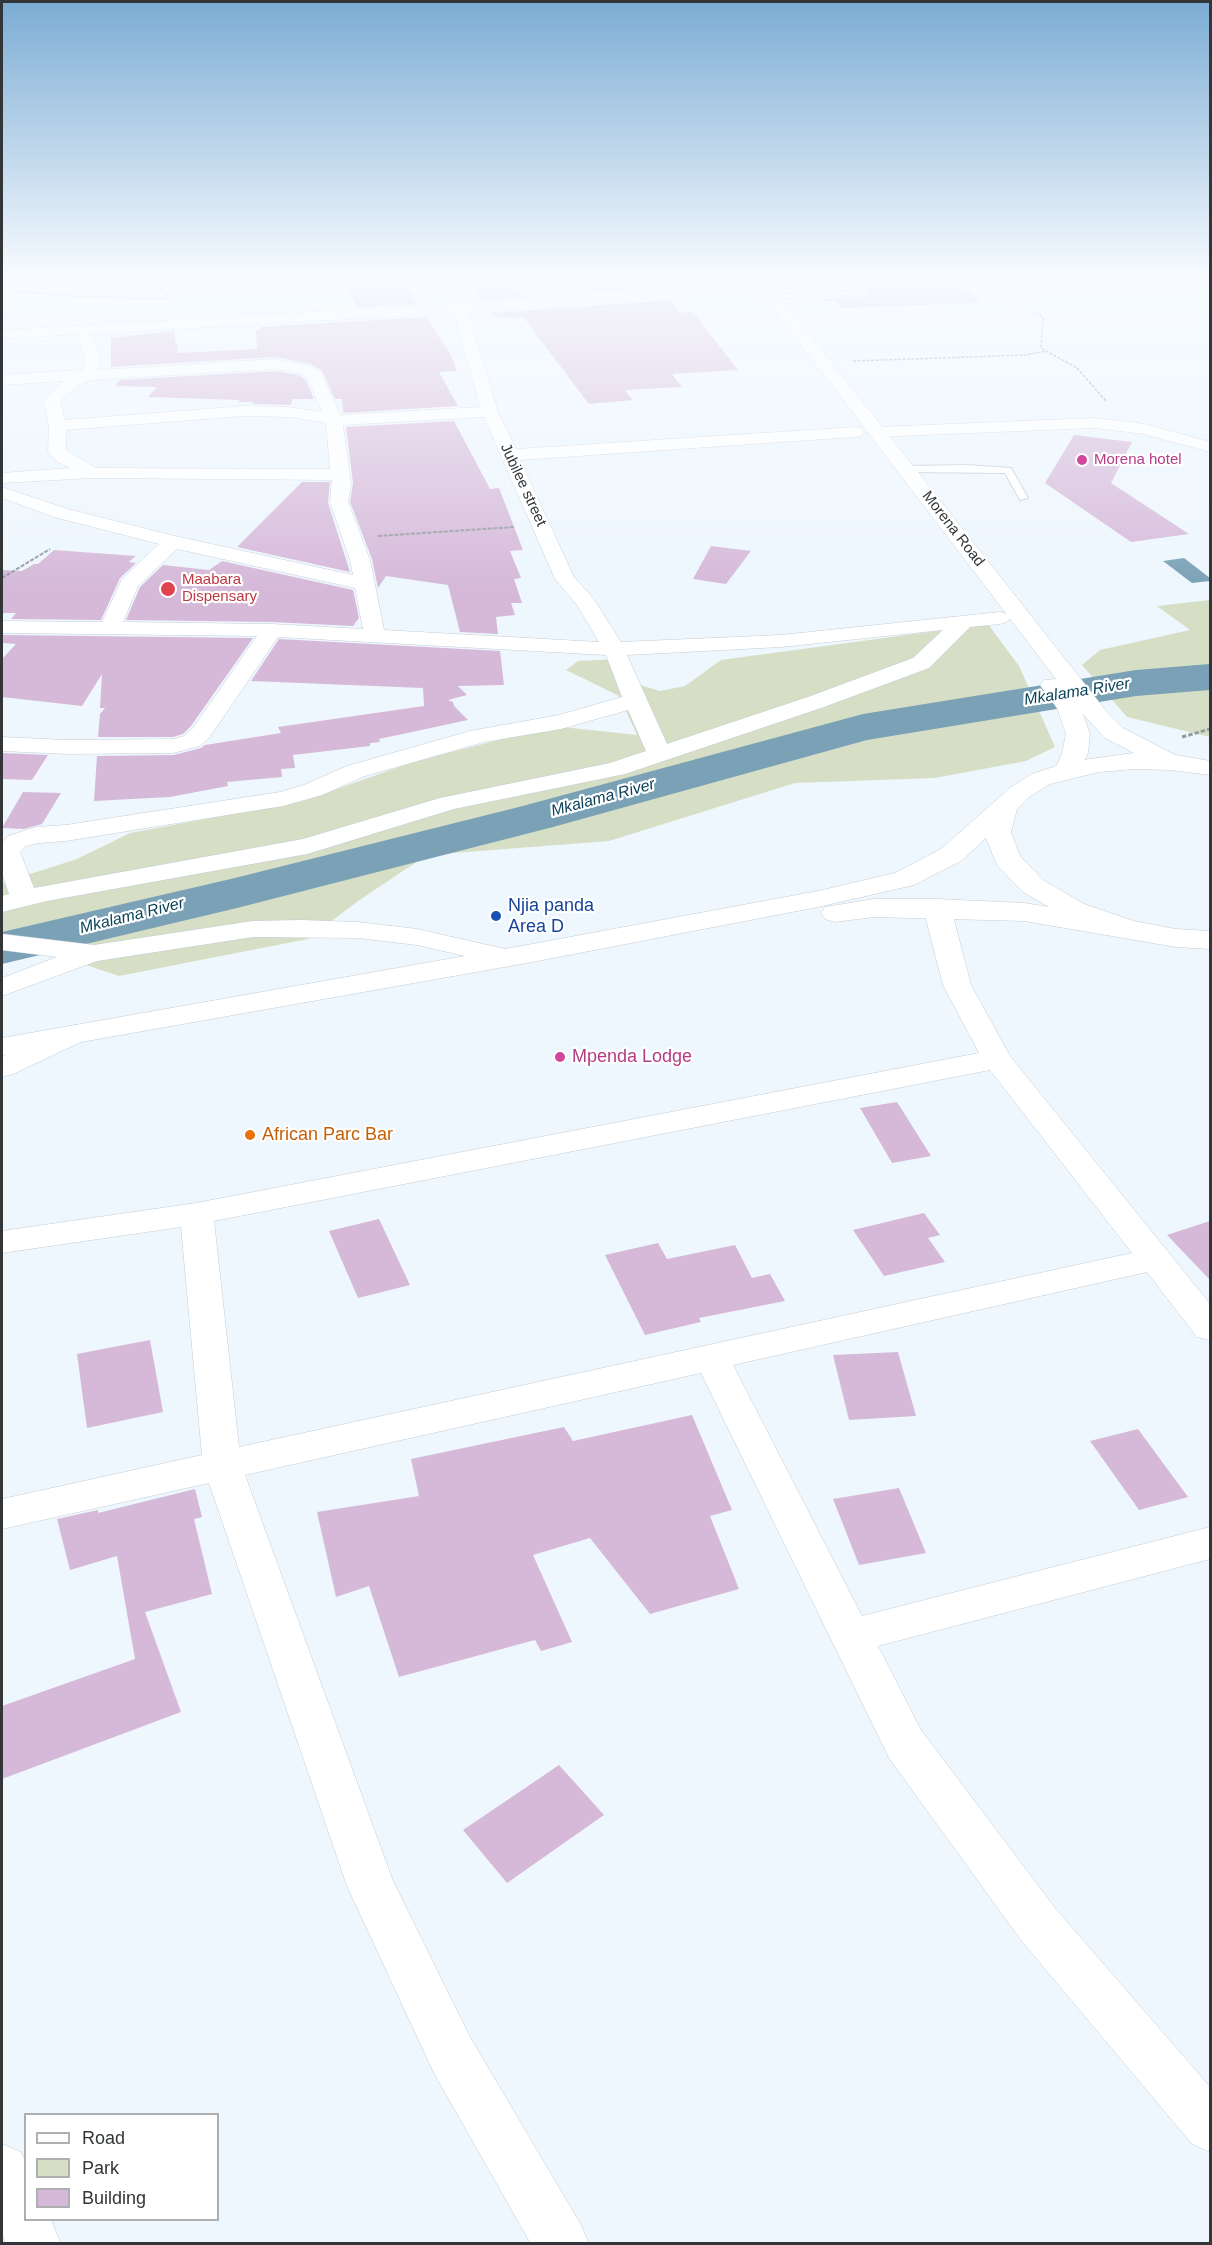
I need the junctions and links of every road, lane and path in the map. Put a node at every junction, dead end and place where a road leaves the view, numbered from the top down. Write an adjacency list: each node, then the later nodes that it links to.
1 (20, 379): 8 (street)
2 (79, 379): 12 (street)
3 (317, 379): 10 (street)
4 (480, 379): 9 (street, Jubilee street)
5 (818, 379): 13 (main road, Morena Road)
6 (835, 379): 14 (main road, Morena Road)
7 (1086, 379): 11 (path)
8 (2, 380)
9 (490, 412): 10 (street); 17 (street, Jubilee street)
10 (334, 420): 12 (street); 21 (street)
11 (1117, 424): 14 (street); 15 (street)
12 (58, 426): 16 (street)
13 (855, 432): 17 (street); 31 (main road, Morena Road)
14 (877, 432): 18 (main road, Morena Road)
15 (1210, 447)
16 (57, 452): 19 (street); 20 (street)
17 (509, 454): 27 (street, Jubilee street)
18 (906, 469): 24 (lane); 38 (main road, Morena Road)
19 (93, 473): 20 (street); 21 (street)
20 (40, 474): 22 (street)
21 (340, 475): 25 (street)
22 (2, 478)
23 (2, 492): 26 (street)
24 (1023, 498)
25 (352, 538): 27 (path); 30 (street)
26 (173, 542): 30 (street); 34 (street)
27 (550, 544): 37 (street, Jubilee street)
28 (50, 549): 29 (path)
29 (2, 578)
30 (365, 584): 36 (street)
31 (1000, 618): 32 (street); 38 (main road, Morena Road)
32 (965, 621): 37 (street); 42 (street)
33 (2, 627): 34 (street)
34 (109, 629): 35 (street)
35 (272, 630): 36 (street); 41 (street)
36 (375, 636): 37 (street)
37 (615, 649): 39 (street, Jubilee street)
38 (1051, 669): 40 (main road, Morena Road)
39 (635, 701): 42 (street, Jubilee street); 47 (street)
40 (1080, 707): 43 (main road, Morena Road); 45 (main road, Morena Road)
41 (2, 744)
42 (659, 753): 47 (street)
43 (1170, 762): 44 (main road); 45 (main road)
44 (1210, 768)
45 (1068, 770): 46 (main road)
46 (1005, 807): 49 (main road); 53 (main road)
47 (13, 901)
48 (937, 908): 49 (main road); 53 (main road); 57 (street)
49 (1127, 928): 50 (main road)
50 (1210, 940)
51 (2, 942): 52 (street)
52 (94, 953): 53 (street); 54 (street)
53 (515, 956): 55 (main road)
54 (2, 988)
55 (75, 1034): 56 (main road); 58 (street)
56 (2, 1047)
57 (997, 1059): 59 (street); 61 (street)
58 (2, 1068)
59 (196, 1214): 60 (street); 64 (street)
60 (2, 1242)
61 (1156, 1259): 62 (street); 63 (street)
62 (1210, 1328)
63 (711, 1357): 64 (street); 67 (street)
64 (222, 1465): 65 (street); 71 (street)
65 (2, 1514)
66 (1210, 1544): 67 (street)
67 (851, 1636): 68 (street)
68 (1210, 2126)
69 (2, 2171): 70 (street)
70 (33, 2244)
71 (562, 2244)

